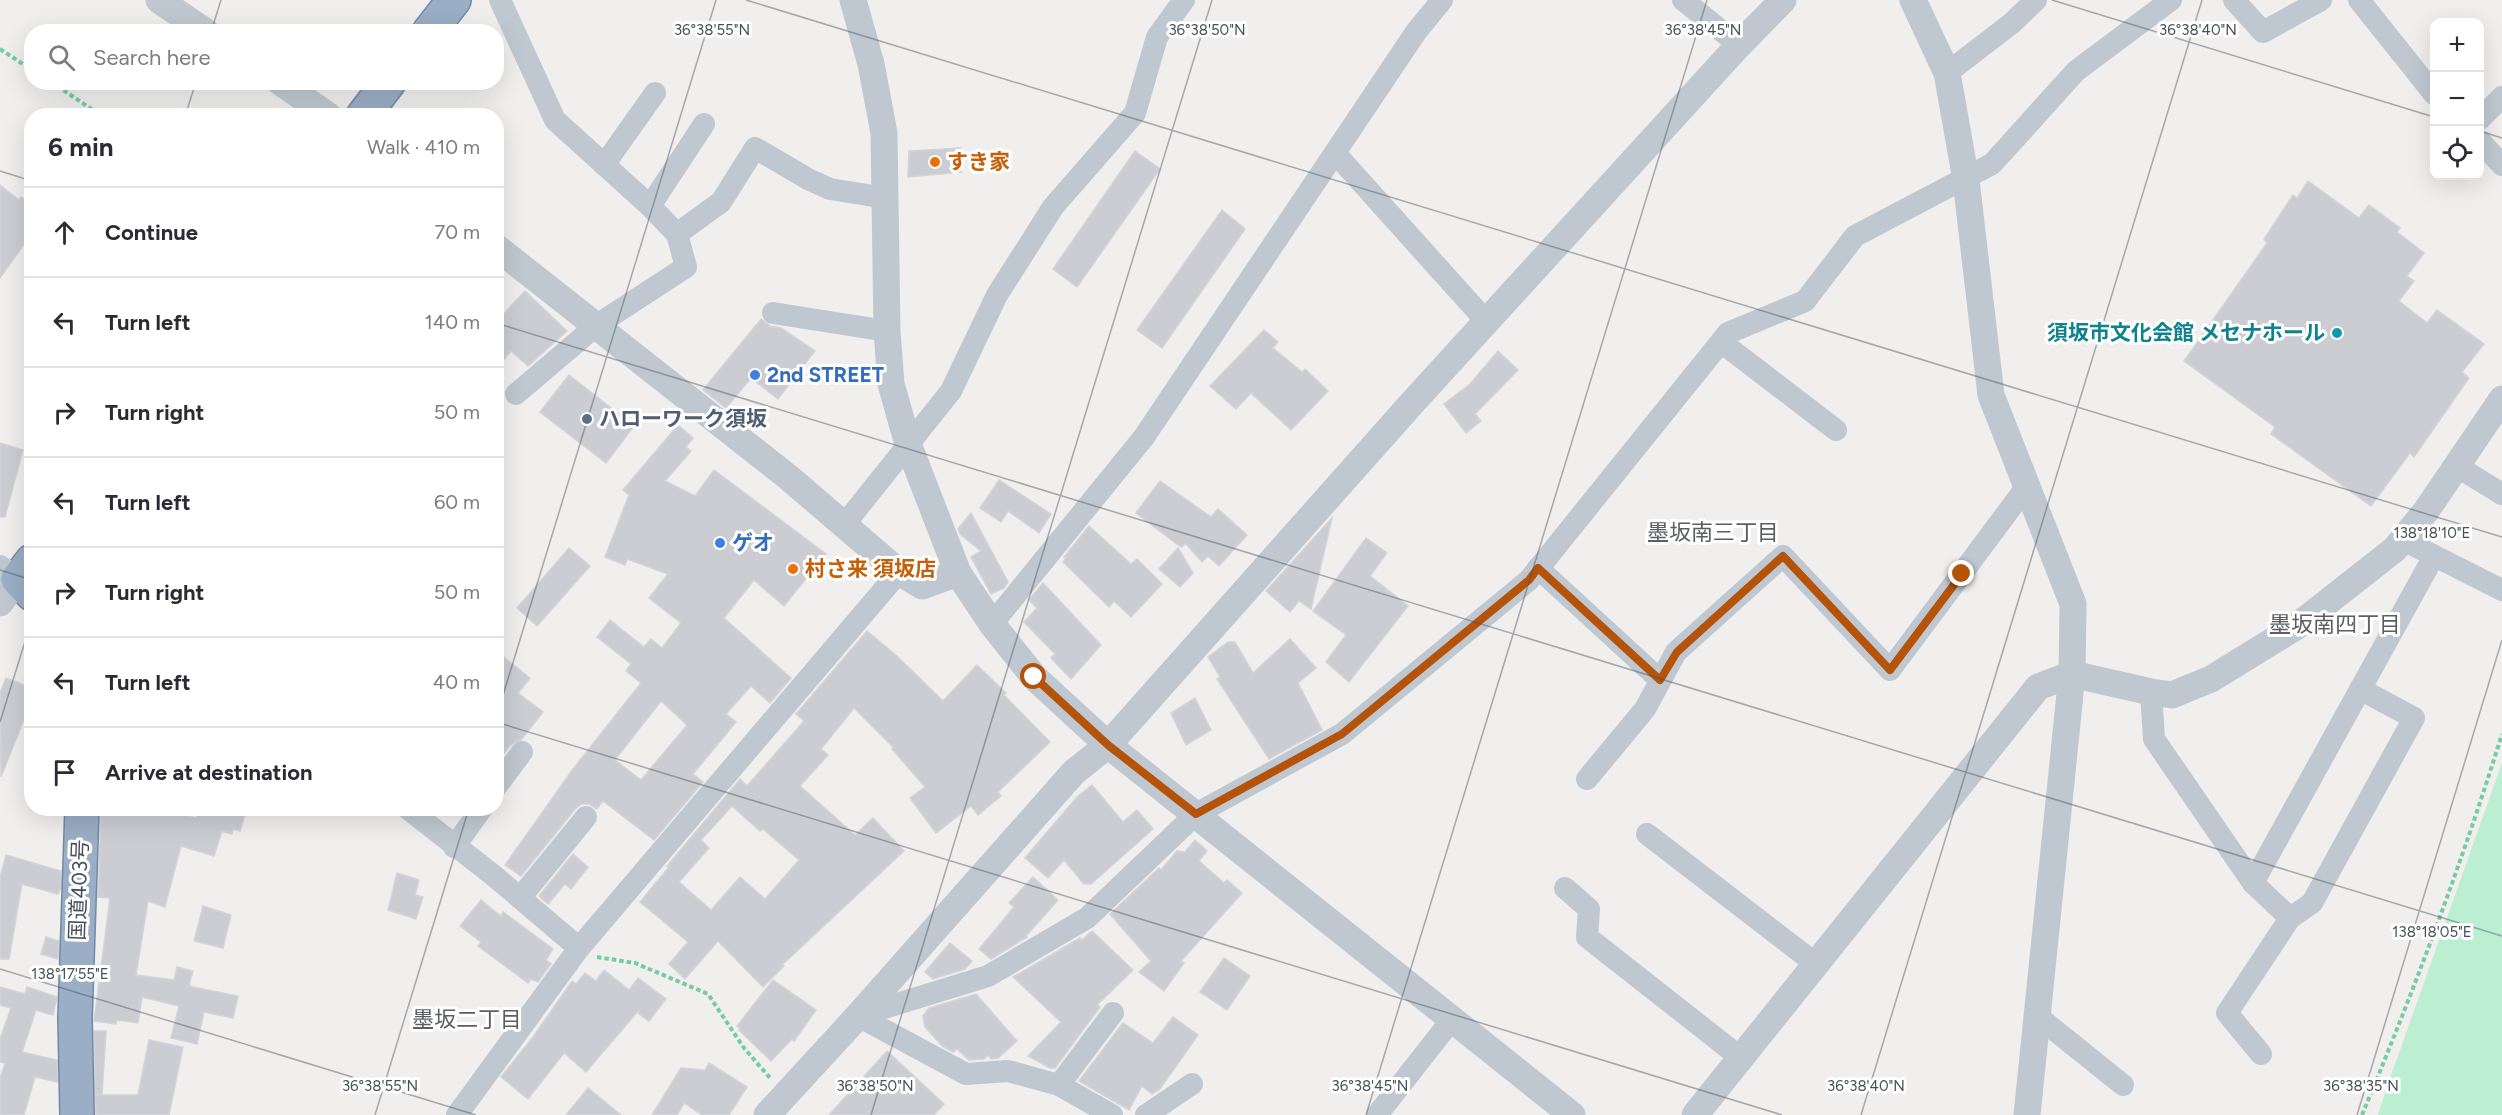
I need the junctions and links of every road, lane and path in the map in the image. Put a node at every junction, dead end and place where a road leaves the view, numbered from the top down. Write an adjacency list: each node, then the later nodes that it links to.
1 (159, 0): 15 (street)
2 (454, 0): 16 (highway)
3 (500, 0): 34 (street)
4 (853, 0): 37 (street)
5 (1184, 0): 49 (street)
6 (1442, 0): 33 (street)
7 (1683, 0): 17 (street)
8 (1783, 0): 17 (street)
9 (1913, 0): 20 (street)
10 (2036, 0): 20 (street)
11 (2171, 0): 36 (street)
12 (2234, 0): 13 (street)
13 (2321, 0)
14 (2359, 0): 21 (street)
15 (194, 24)
16 (435, 24)
17 (1739, 45): 42 (street)
18 (0, 50): 19 (path)
19 (24, 65)
20 (1947, 73): 36 (street)
21 (2430, 89)
22 (63, 90): 27 (path)
23 (291, 90): 28 (street)
24 (383, 90): 29 (highway)
25 (655, 93): 34 (street)
26 (2502, 97): 30 (street)
27 (90, 108)
28 (317, 108)
29 (369, 108)
30 (2484, 115)
31 (704, 124): 38 (street)
32 (2484, 145): 35 (street)
33 (1335, 153): 42 (street); 60 (street)
34 (604, 165): 38 (street)
35 (2502, 165)
36 (1966, 180): 45 (street); 51 (street)
37 (886, 198): 39 (street); 44 (street)
38 (650, 206): 39 (street)
39 (677, 234): 43 (street)
40 (504, 253): 43 (street)
41 (773, 313): 44 (street)
42 (1486, 321): 66 (street)
43 (597, 325): 46 (street); 53 (street)
44 (887, 331): 49 (street)
45 (1721, 342): 48 (street); 56 (street)
46 (516, 394)
47 (2500, 407): 50 (street)
48 (1836, 430)
49 (908, 444): 53 (street); 58 (street)
50 (2458, 467): 52 (street); 54 (street)
51 (2027, 486): 61 (street); 62 (street)
52 (2502, 494)
53 (844, 525): 57 (street)
54 (2403, 540): 55 (street); 64 (street)
55 (2434, 556): 59 (street); 63 (street)
56 (1538, 568): 62 (street); 70 (street)
57 (899, 572): 58 (street); 81 (street)
58 (958, 573): 60 (street)
59 (2502, 590)
60 (992, 624): 66 (street)
61 (2072, 674): 64 (street); 82 (street); 84 (street)
62 (1660, 680): 69 (street)
63 (2360, 689): 77 (street); 80 (street)
64 (2151, 692): 77 (street)
65 (2502, 734): 101 (path)
66 (1108, 745): 70 (street); 85 (street)
67 (522, 752): 68 (street)
68 (504, 776)
69 (1587, 779)
70 (1196, 814): 85 (street); 86 (street)
71 (82, 816): 93 (highway, 国道403号)
72 (417, 816): 76 (street)
73 (476, 816): 76 (street)
74 (586, 818): 79 (street)
75 (1647, 834): 82 (street)
76 (454, 847): 79 (street)
77 (2253, 883): 80 (street)
78 (1565, 888): 88 (street)
79 (520, 898): 81 (street)
80 (2290, 918): 87 (street)
81 (579, 948): 92 (path); 94 (street)
82 (1816, 964): 88 (street)
83 (1113, 1014): 90 (street)
84 (2036, 1014): 91 (street); 100 (street)
85 (858, 1016): 90 (street); 92 (street)
86 (1453, 1018): 97 (street); 98 (street)
87 (2261, 1054)
88 (1741, 1058): 99 (street)
89 (1192, 1084): 96 (street)
90 (1059, 1085): 95 (street)
91 (2123, 1085)
92 (771, 1110)
93 (77, 1115)
94 (457, 1115)
95 (1113, 1115)
96 (1146, 1115)
97 (1377, 1115)
98 (1572, 1115)
99 (1695, 1115)
100 (2026, 1115)
101 (2362, 1115)

